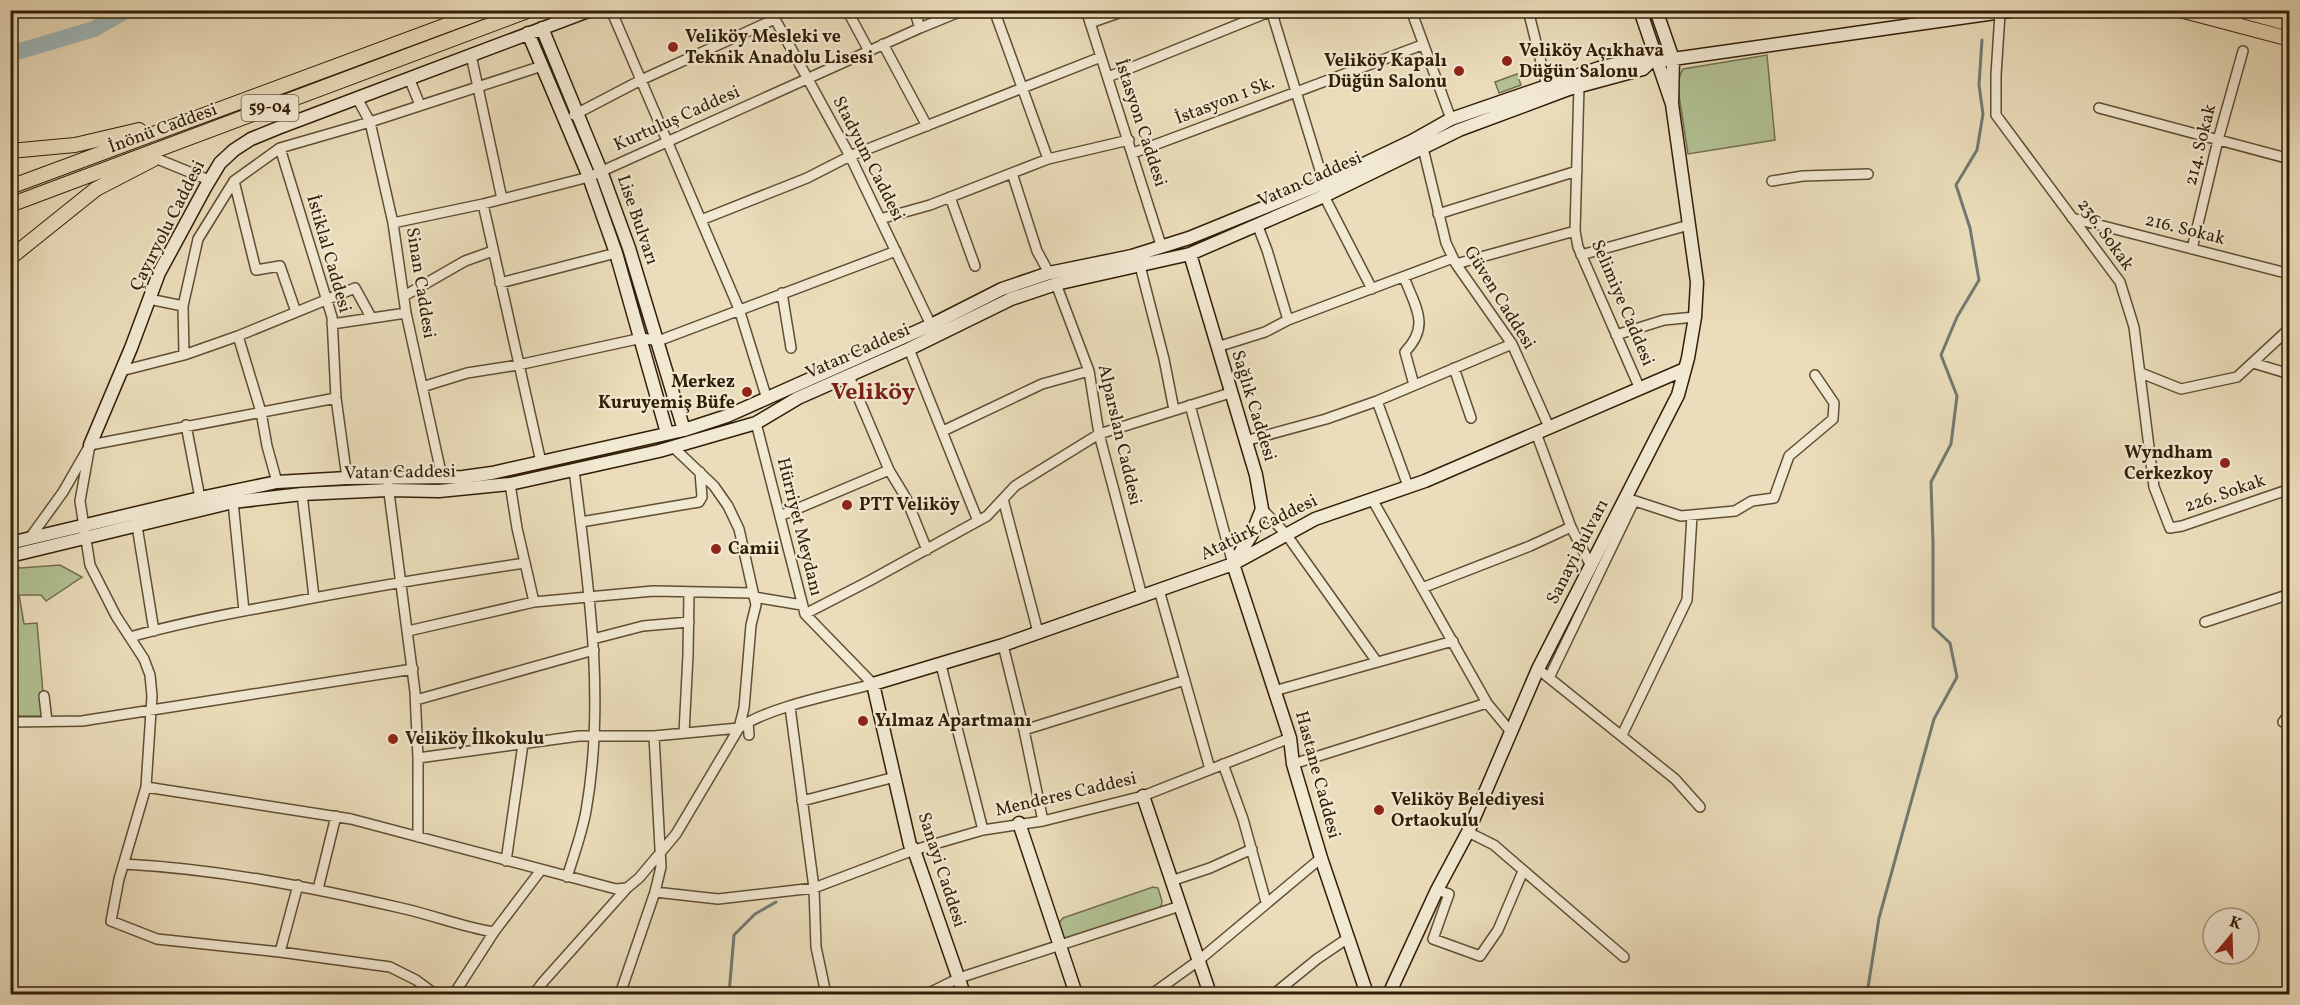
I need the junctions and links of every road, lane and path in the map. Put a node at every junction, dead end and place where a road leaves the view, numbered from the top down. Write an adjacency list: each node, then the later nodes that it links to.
1 (487, 10): 51 (main road, 59-04)
2 (530, 10): 56 (main road, İnönü Caddesi / 59-04)
3 (591, 10): 24 (street, Çayıryolu Caddesi)
4 (611, 10): 40 (street)
5 (847, 10): 30 (street)
6 (914, 10): 25 (street)
7 (964, 10): 25 (street, Kurtuluş Caddesi)
8 (994, 10): 44 (street)
9 (1086, 10): 22 (street, İstasyon Caddesi)
10 (1127, 10): 22 (street)
11 (1411, 10): 29 (street)
12 (1528, 10): 42 (street)
13 (1640, 10): 35 (street)
14 (1656, 10): 34 (street)
15 (2016, 10): 19 (street, Vatan Caddesi)
16 (2180, 10): 27 (main road)
17 (2239, 10): 23 (main road)
18 (1272, 11): 37 (street); 45 (street)
19 (2000, 13): 21 (street, Vatan Caddesi); 83 (street, 236. Sokak)
20 (772, 15): 39 (street, Stadyum Caddesi); 40 (street)
21 (1962, 15): 34 (street, Vatan Caddesi)
22 (1090, 23): 33 (street, İstasyon Caddesi)
23 (2289, 24)
24 (542, 28): 26 (street, Çayıryolu Caddesi); 50 (street, Lise Bulvarı)
25 (920, 28): 28 (street, Kurtuluş Caddesi)
26 (528, 33): 32 (street, Çayıryolu Caddesi); 36 (street, Lise Bulvarı)
27 (2289, 39)
28 (883, 44): 30 (street, Kurtuluş Caddesi); 55 (street)
29 (1422, 45): 45 (street, İstasyon 1 Sk.); 52 (street)
30 (869, 51): 39 (street, Kurtuluş Caddesi)
31 (2242, 51): 58 (street, 214. Sokak)
32 (471, 55): 38 (street, Çayıryolu Caddesi); 41 (street)
33 (1101, 57): 37 (street, İstasyon Caddesi); 44 (street)
34 (1673, 59): 35 (street, Vatan Caddesi); 47 (street)
35 (1654, 61): 42 (street, Vatan Caddesi); 43 (street, Vatan Caddesi); 47 (street)
36 (542, 66): 41 (street); 54 (street, Lise Bulvarı)
37 (1108, 77): 57 (street, İstasyon Caddesi)
38 (409, 78): 46 (street, Çayıryolu Caddesi); 48 (street)
39 (808, 78): 59 (street, Kurtuluş Caddesi); 64 (street, Stadyum Caddesi)
40 (641, 80): 50 (street); 59 (street)
41 (479, 86): 48 (street); 79 (street)
42 (1547, 86): 52 (street, Vatan Caddesi)
43 (1579, 87): 61 (street, Vatan Caddesi); 69 (street, Selimiye Caddesi)
44 (1022, 88): 55 (street); 66 (street)
45 (1296, 92): 63 (street, İstasyon 1 Sk.); 77 (street)
46 (357, 98): 53 (street, Sinan Caddesi); 73 (street, Çayıryolu Caddesi)
47 (1672, 104): 88 (street, Sanayi Bulvarı)
48 (420, 105): 53 (street)
49 (2099, 108): 58 (street)
50 (577, 112): 54 (street); 68 (street, Lise Bulvarı)
51 (200, 116): 62 (main road); 76 (main road, 59-04)
52 (1451, 119): 77 (street, Vatan Caddesi)
53 (370, 122): 60 (street); 86 (street, Sinan Caddesi)
54 (566, 122): 72 (street, Lise Bulvarı)
55 (927, 126): 64 (street)
56 (196, 136): 65 (main road); 81 (main road, İnönü Caddesi / 59-04)
57 (1129, 140): 63 (street, İstasyon Caddesi); 66 (street)
58 (2218, 140): 67 (street); 93 (street, 214. Sokak)
59 (668, 141): 68 (street, Kurtuluş Caddesi); 85 (street)
60 (280, 148): 74 (street); 112 (street, İstiklal Caddesi)
61 (1422, 148): 77 (street, Vatan Caddesi); 82 (street, Güven Caddesi)
62 (10, 151)
63 (1133, 153): 92 (street, İstasyon Caddesi)
64 (850, 156): 84 (street, Stadyum Caddesi); 85 (street)
65 (156, 158): 73 (street); 99 (main road)
66 (1048, 159): 70 (street)
67 (2289, 159)
68 (601, 171): 72 (street, Kurtuluş Caddesi); 90 (street, Lise Bulvarı)
69 (1577, 171): 82 (street); 89 (street, Selimiye Caddesi)
70 (1012, 173): 78 (street); 103 (street)
71 (1868, 174): 75 (street)
72 (589, 177): 79 (street, Kurtuluş Caddesi); 96 (street, Lise Bulvarı)
73 (209, 180): 111 (street, Çayıryolu Caddesi)
74 (234, 181): 113 (street); 115 (street)
75 (1772, 181)
76 (10, 187)
77 (1324, 190): 87 (street, Vatan Caddesi); 91 (street, Vatan Caddesi); 108 (street)
78 (950, 197): 84 (street); 101 (street)
79 (502, 199): 80 (street, Kurtuluş Caddesi)
80 (483, 204): 86 (street, Kurtuluş Caddesi); 95 (street)
81 (10, 205)
82 (1438, 213): 100 (street, Güven Caddesi)
83 (2072, 218): 93 (street, 216. Sokak); 138 (street, 236. Sokak)
84 (880, 219): 94 (street, Stadyum Caddesi)
85 (701, 220): 114 (street)
86 (393, 223): 110 (street, Sinan Caddesi)
87 (1257, 224): 97 (street, Vatan Caddesi); 119 (street)
88 (1689, 225): 98 (street); 118 (street, Sanayi Bulvarı)
89 (1575, 231): 98 (street, Selimiye Caddesi); 100 (street)
90 (627, 242): 96 (street); 126 (street, Lise Bulvarı)
91 (1174, 242): 92 (street, Vatan Caddesi); 97 (street, Sağlık Caddesi)
92 (1161, 245): 103 (street, Vatan Caddesi)
93 (2193, 249): 104 (street, 216. Sokak)
94 (896, 251): 109 (street); 121 (street, Stadyum Caddesi)
95 (493, 252): 106 (street); 110 (street)
96 (616, 253): 106 (street); 125 (street, Lise Bulvarı)
97 (1184, 255): 102 (street, Vatan Caddesi); 128 (street, Sağlık Caddesi)
98 (1581, 255): 123 (street, Selimiye Caddesi)
99 (10, 258)
100 (1455, 261): 105 (street); 127 (street, Güven Caddesi)
101 (975, 266)
102 (1140, 266): 107 (street, Vatan Caddesi); 150 (street)
103 (1048, 273): 121 (street, Vatan Caddesi)
104 (2289, 274)
105 (1404, 277): 108 (street); 142 (street)
106 (500, 283): 133 (street)
107 (1056, 284): 130 (street, Vatan Caddesi); 137 (street, Alparslan Caddesi)
108 (1372, 289): 119 (street)
109 (782, 293): 114 (street); 129 (street)
110 (404, 296): 116 (street, Sinan Caddesi)
111 (150, 298): 113 (street); 136 (street, Çayıryolu Caddesi)
112 (326, 298): 115 (street); 117 (street); 120 (street, İstiklal Caddesi)
113 (183, 306): 131 (street)
114 (739, 309): 126 (street); 147 (street)
115 (296, 312): 124 (street)
116 (406, 313): 117 (street); 143 (street, Sinan Caddesi)
117 (371, 317): 120 (street)
118 (1695, 317): 123 (street); 135 (street, Sanayi Bulvarı)
119 (1288, 320): 128 (street)
120 (332, 324): 146 (street, İstiklal Caddesi)
121 (931, 325): 147 (street, Vatan Caddesi)
122 (2289, 328): 132 (street)
123 (1616, 335): 144 (street, Selimiye Caddesi)
124 (238, 336): 131 (street); 151 (street)
125 (642, 339): 126 (street); 133 (street); 158 (street, Lise Bulvarı)
126 (658, 341): 156 (street, Lise Bulvarı)
127 (1512, 344): 134 (street); 155 (street, Güven Caddesi)
128 (1217, 347): 145 (street, Sağlık Caddesi)
129 (791, 348)
130 (909, 349): 141 (street, Vatan Caddesi); 157 (street)
131 (184, 355): 136 (street)
132 (2253, 363): 138 (street); 139 (street)
133 (518, 365): 143 (street); 164 (street)
134 (1454, 368): 142 (street); 152 (street)
135 (1685, 369): 144 (street, Atatürk Caddesi); 179 (street, Sanayi Bulvarı)
136 (121, 371): 162 (street, Çayıryolu Caddesi)
137 (1089, 371): 157 (street); 160 (street, Alparslan Caddesi)
138 (2141, 373): 188 (street, 236. Sokak)
139 (2289, 374)
140 (1815, 375): 182 (street)
141 (849, 376): 153 (street, Vatan Caddesi); 166 (street)
142 (1414, 385): 148 (street)
143 (422, 387): 168 (street, Sinan Caddesi)
144 (1640, 389): 155 (street, Atatürk Caddesi)
145 (1230, 393): 149 (street); 161 (street, Sağlık Caddesi)
146 (336, 398): 151 (street); 169 (street, İstiklal Caddesi)
147 (767, 399): 156 (street, Vatan Caddesi)
148 (1377, 401): 161 (street); 173 (street)
149 (1190, 405): 150 (street); 196 (street)
150 (1174, 410): 160 (street)
151 (261, 412): 154 (street); 170 (street)
152 (1471, 418)
153 (756, 423): 163 (street, Vatan Caddesi); 183 (street, Hürriyet Meydanı)
154 (186, 425): 162 (street); 176 (street)
155 (1549, 428): 159 (street, Atatürk Caddesi)
156 (684, 430): 158 (street, Vatan Caddesi)
157 (943, 430): 184 (street)
158 (667, 433): 164 (street, Vatan Caddesi)
159 (1536, 433): 173 (street, Atatürk Caddesi); 187 (street)
160 (1099, 434): 177 (street); 204 (street, Alparslan Caddesi)
161 (1245, 441): 181 (street, Sağlık Caddesi)
162 (90, 445): 189 (street); 191 (street)
163 (673, 447): 165 (street, Vatan Caddesi); 167 (street)
164 (541, 462): 168 (street, Vatan Caddesi)
165 (574, 470): 172 (street, Vatan Caddesi); 185 (street)
166 (889, 470): 183 (street); 193 (street)
167 (700, 472): 185 (street); 203 (street)
168 (441, 477): 171 (street, Vatan Caddesi)
169 (347, 478): 170 (street, Vatan Caddesi); 171 (street, Vatan Caddesi)
170 (277, 482): 176 (street, Vatan Caddesi)
171 (388, 484): 172 (street, Vatan Caddesi); 175 (street, Vatan Caddesi); 198 (street)
172 (510, 484): 195 (street)
173 (1408, 486): 178 (street, Atatürk Caddesi)
174 (2289, 489): 188 (street, 226. Sokak)
175 (302, 494): 180 (street, Vatan Caddesi); 205 (street)
176 (200, 498): 189 (street, Vatan Caddesi)
177 (1003, 499): 184 (street); 214 (street)
178 (1372, 499): 190 (street, Atatürk Caddesi); 199 (street)
179 (1630, 500): 182 (street); 197 (street, Sanayi Bulvarı); 224 (street)
180 (233, 502): 186 (street, Vatan Caddesi); 209 (street)
181 (1262, 509): 190 (street); 196 (street)
182 (1692, 514): 242 (street)
183 (780, 516): 208 (street, Hürriyet Meydanı)
184 (978, 521): 193 (street)
185 (581, 522): 206 (street)
186 (137, 526): 189 (street, Vatan Caddesi); 212 (street)
187 (1571, 527): 197 (street); 199 (street)
188 (2170, 528)
189 (83, 533): 191 (street, Vatan Caddesi); 194 (street, Vatan Caddesi); 215 (street)
190 (1286, 534): 196 (street, Atatürk Caddesi); 220 (street)
191 (28, 539): 192 (street, Vatan Caddesi)
192 (10, 543)
193 (927, 549): 208 (street)
194 (10, 556)
195 (525, 562): 198 (street); 207 (street)
196 (1233, 564): 200 (street, Atatürk Caddesi); 227 (street, Hastane Caddesi)
197 (1591, 566): 223 (street, Sanayi Bulvarı)
198 (399, 581): 205 (street); 213 (street)
199 (1422, 588): 217 (street)
200 (1160, 590): 204 (street, Atatürk Caddesi); 225 (street)
201 (689, 593): 203 (street); 206 (street); 211 (street)
202 (2289, 594): 210 (street)
203 (753, 595): 208 (street); 237 (street)
204 (1142, 596): 214 (street, Atatürk Caddesi)
205 (314, 597): 209 (street)
206 (590, 597): 207 (street); 216 (street)
207 (534, 602): 213 (street)
208 (804, 609): 226 (street, Hürriyet Meydanı)
209 (244, 611): 212 (street)
210 (2205, 621)
211 (689, 622): 216 (street); 240 (street)
212 (154, 631): 215 (street)
213 (408, 631): 222 (street)
214 (1038, 632): 218 (street, Atatürk Caddesi)
215 (130, 637): 232 (street)
216 (593, 639): 219 (street)
217 (1453, 641): 220 (street); 230 (street)
218 (1003, 645): 221 (street, Atatürk Caddesi); 238 (street)
219 (594, 650): 229 (street); 243 (street)
220 (1377, 662): 227 (street)
221 (941, 665): 226 (street, Atatürk Caddesi); 259 (street)
222 (413, 669): 229 (street); 232 (street)
223 (1538, 669): 224 (street); 239 (street, Sanayi Bulvarı)
224 (1549, 678): 242 (street)
225 (1185, 680): 238 (street); 250 (street)
226 (873, 684): 231 (street); 251 (street, Sanayi Caddesi)
227 (1275, 690): 245 (street, Hastane Caddesi)
228 (44, 696): 234 (street)
229 (416, 700): 247 (street)
230 (1487, 703): 239 (street); 249 (street)
231 (790, 707): 237 (street); 254 (street)
232 (151, 711): 234 (street); 252 (street)
233 (2289, 713): 236 (street)
234 (47, 721): 235 (street)
235 (10, 722)
236 (2283, 722)
237 (743, 725): 240 (street); 241 (street); 264 (street)
238 (1024, 730): 257 (street)
239 (1511, 732): 260 (street, Sanayi Bulvarı)
240 (684, 733): 244 (street)
241 (750, 735)
242 (1622, 735): 255 (street)
243 (595, 736): 244 (street); 246 (street); 270 (street)
244 (654, 736): 264 (street)
245 (1290, 738): 248 (street, Menderes Caddesi); 249 (street, Hastane Caddesi)
246 (524, 744): 247 (street); 266 (street)
247 (418, 758): 261 (street)
248 (1224, 764): 250 (street, Menderes Caddesi); 262 (street)
249 (1293, 764): 265 (street, Hastane Caddesi)
250 (1210, 769): 253 (street, Menderes Caddesi)
251 (895, 777): 254 (street); 263 (street, Sanayi Caddesi)
252 (146, 786): 256 (street); 267 (street)
253 (1143, 796): 257 (street, Menderes Caddesi); 271 (street)
254 (802, 801): 274 (street)
255 (1700, 807)
256 (336, 816): 261 (street); 275 (street)
257 (1043, 821): 258 (street, Menderes Caddesi)
258 (1019, 823): 259 (street, Menderes Caddesi); 284 (street)
259 (982, 830): 263 (street, Menderes Caddesi)
260 (1468, 832): 269 (street); 276 (street, Sanayi Bulvarı)
261 (418, 837): 266 (street)
262 (1252, 849): 271 (street); 278 (street)
263 (914, 850): 274 (street, Menderes Caddesi); 288 (street, Sanayi Caddesi)
264 (660, 854): 273 (street); 277 (street)
265 (1321, 858): 278 (street); 283 (street, Hastane Caddesi)
266 (506, 861): 268 (street)
267 (124, 864): 272 (street); 285 (street)
268 (541, 870): 270 (street); 281 (street)
269 (1523, 871): 282 (street); 286 (street)
270 (567, 877): 273 (street)
271 (1171, 881): 279 (street)
272 (298, 885): 275 (street); 285 (street)
273 (627, 888): 291 (street)
274 (814, 888): 277 (street, Menderes Caddesi); 293 (street)
275 (318, 889): 281 (street)
276 (1437, 890): 280 (street, Sanayi Bulvarı); 282 (street)
277 (655, 892): 292 (street)
278 (1266, 902): 287 (street)
279 (1180, 906): 284 (street); 287 (street)
280 (1420, 928): 282 (street); 301 (street, Sanayi Bulvarı)
281 (494, 932): 290 (street)
282 (1434, 934)
283 (1348, 938): 299 (street); 300 (street, Hastane Caddesi)
284 (1060, 945): 288 (street); 296 (street)
285 (280, 952): 289 (street)
286 (1624, 957)
287 (1198, 961): 297 (street); 298 (street)
288 (959, 978): 294 (street); 295 (street, Sanayi Caddesi)
289 (435, 994)
290 (454, 994)
291 (534, 994)
292 (620, 994)
293 (826, 994)
294 (927, 994)
295 (964, 994)
296 (1076, 994)
297 (1152, 994)
298 (1209, 994)
299 (1274, 994)
300 (1367, 994)
301 (1389, 994)

